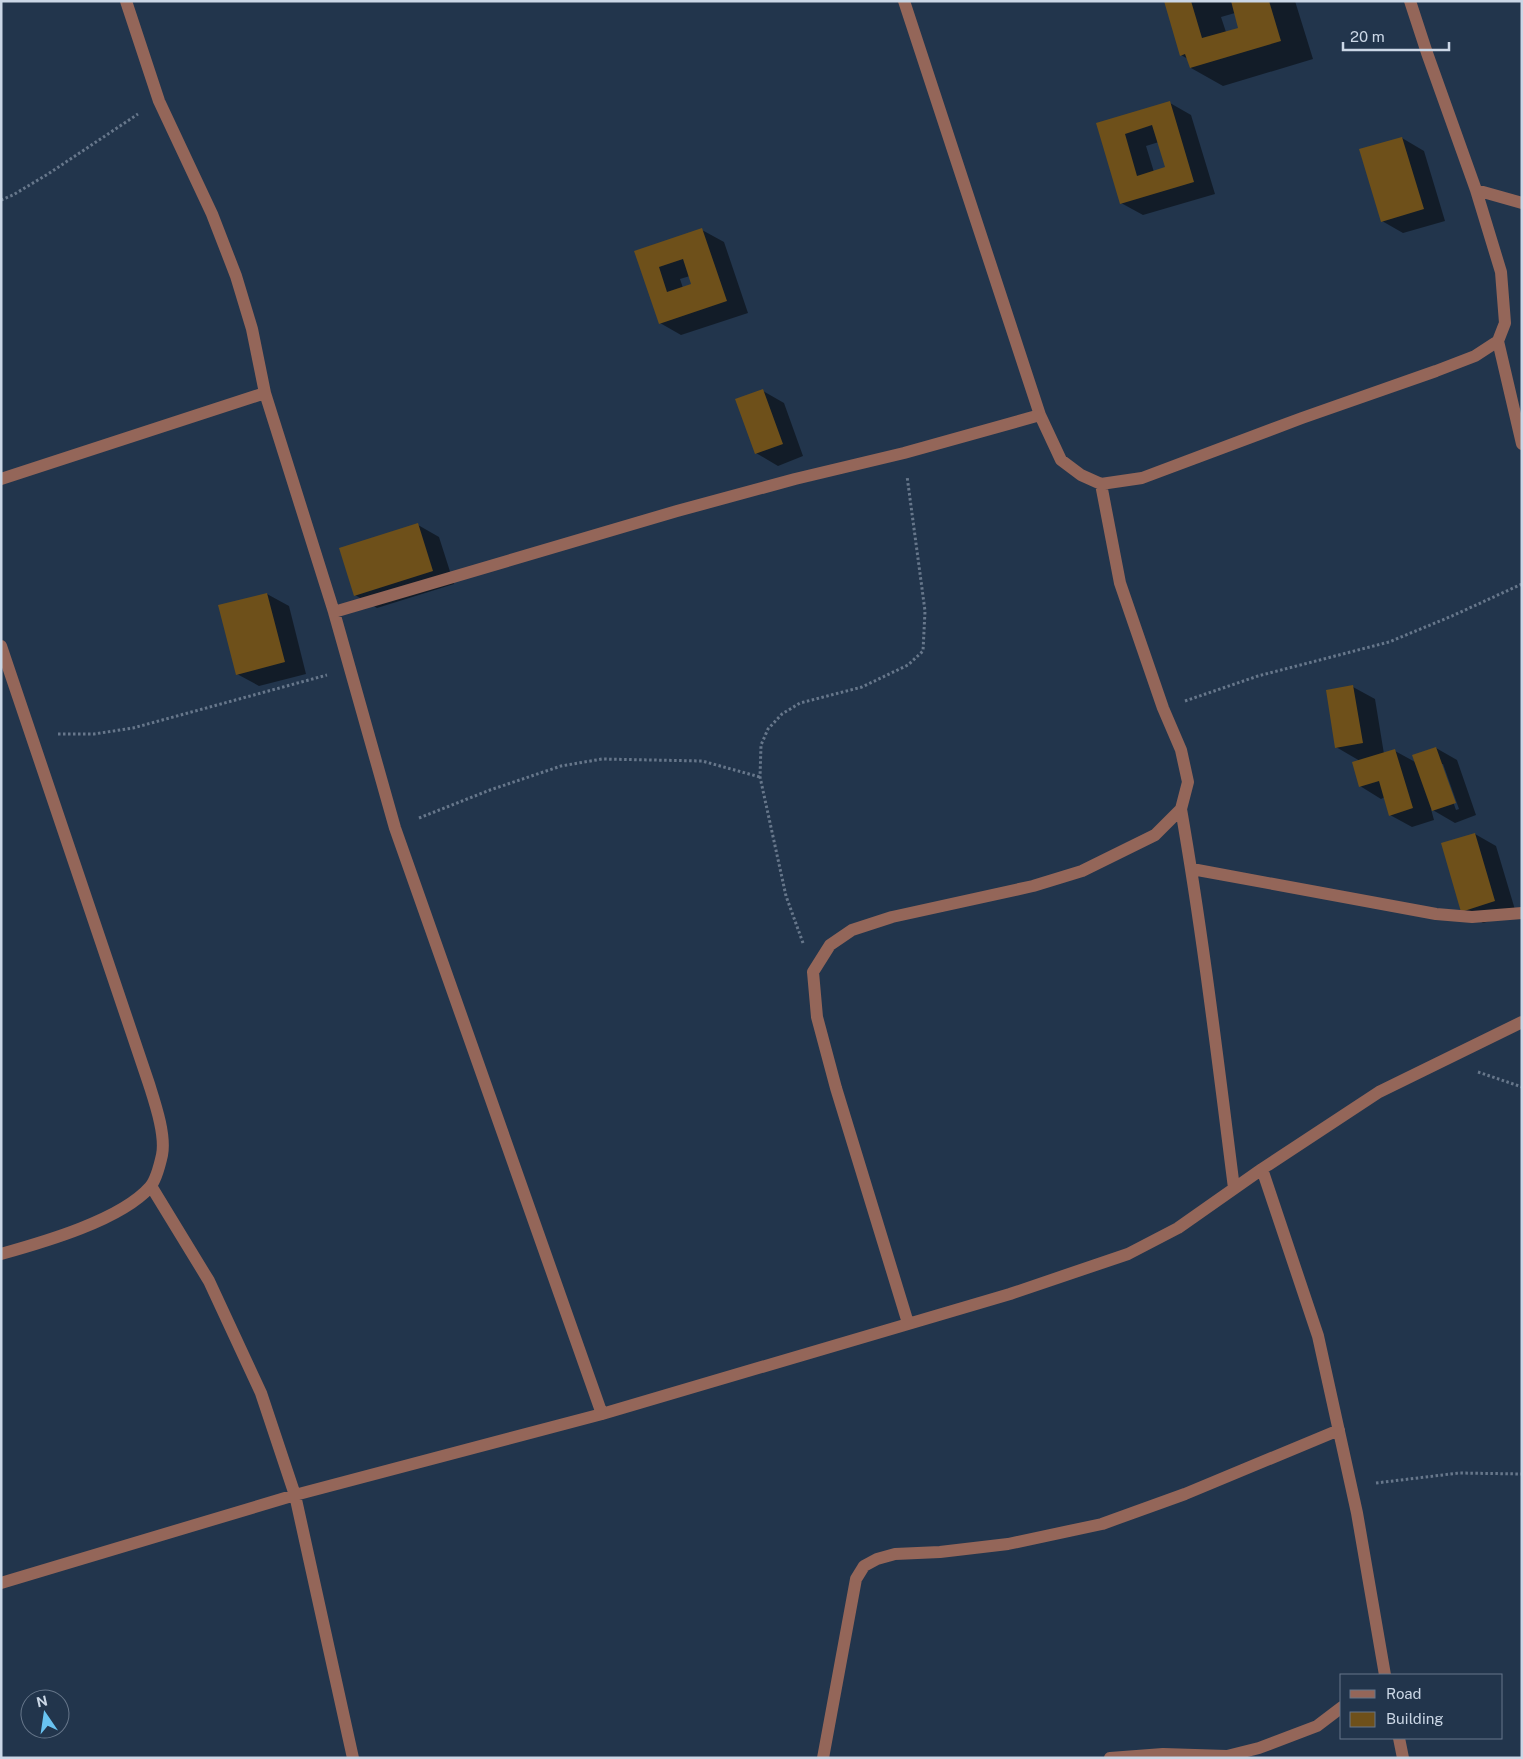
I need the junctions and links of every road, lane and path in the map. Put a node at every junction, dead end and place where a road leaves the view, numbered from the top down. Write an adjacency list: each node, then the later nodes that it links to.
1 (126, 1): 4 (street)
2 (904, 1): 10 (street)
3 (1410, 1): 5 (street)
4 (159, 101): 6 (path); 9 (street)
5 (1476, 190): 7 (street); 8 (street)
6 (1, 200)
7 (1522, 203)
8 (1498, 341): 11 (street); 14 (street)
9 (264, 394): 13 (street); 16 (street)
10 (1040, 415): 12 (street); 14 (street)
11 (1522, 444)
12 (904, 454): 16 (street); 21 (path)
13 (1, 479)
14 (1101, 484): 19 (street)
15 (1522, 584): 19 (path)
16 (334, 612): 18 (street)
17 (1, 646): 20 (street)
18 (350, 668): 20 (path); 23 (street)
19 (1163, 708): 22 (street)
20 (30, 733): 31 (street)
21 (760, 777): 23 (path); 26 (path)
22 (1181, 809): 24 (street); 26 (street)
23 (395, 828): 35 (street)
24 (1192, 869): 25 (street); 32 (street)
25 (1522, 913)
26 (813, 972): 34 (street)
27 (1522, 1022): 28 (street)
28 (1445, 1060): 29 (path); 30 (street)
29 (1522, 1087)
30 (1262, 1169): 32 (street); 36 (street)
31 (151, 1186): 33 (street); 39 (street)
32 (1234, 1188): 34 (street)
33 (1, 1254)
34 (908, 1322): 35 (street)
35 (602, 1414): 39 (street)
36 (1339, 1430): 38 (street); 45 (street)
37 (1522, 1474): 38 (path)
38 (1351, 1486): 41 (street)
39 (295, 1495): 40 (street); 44 (street)
40 (1, 1583)
41 (1384, 1674)
42 (1340, 1709): 46 (street)
43 (1398, 1739): 47 (street)
44 (353, 1758)
45 (823, 1758)
46 (1110, 1758)
47 (1403, 1758)

